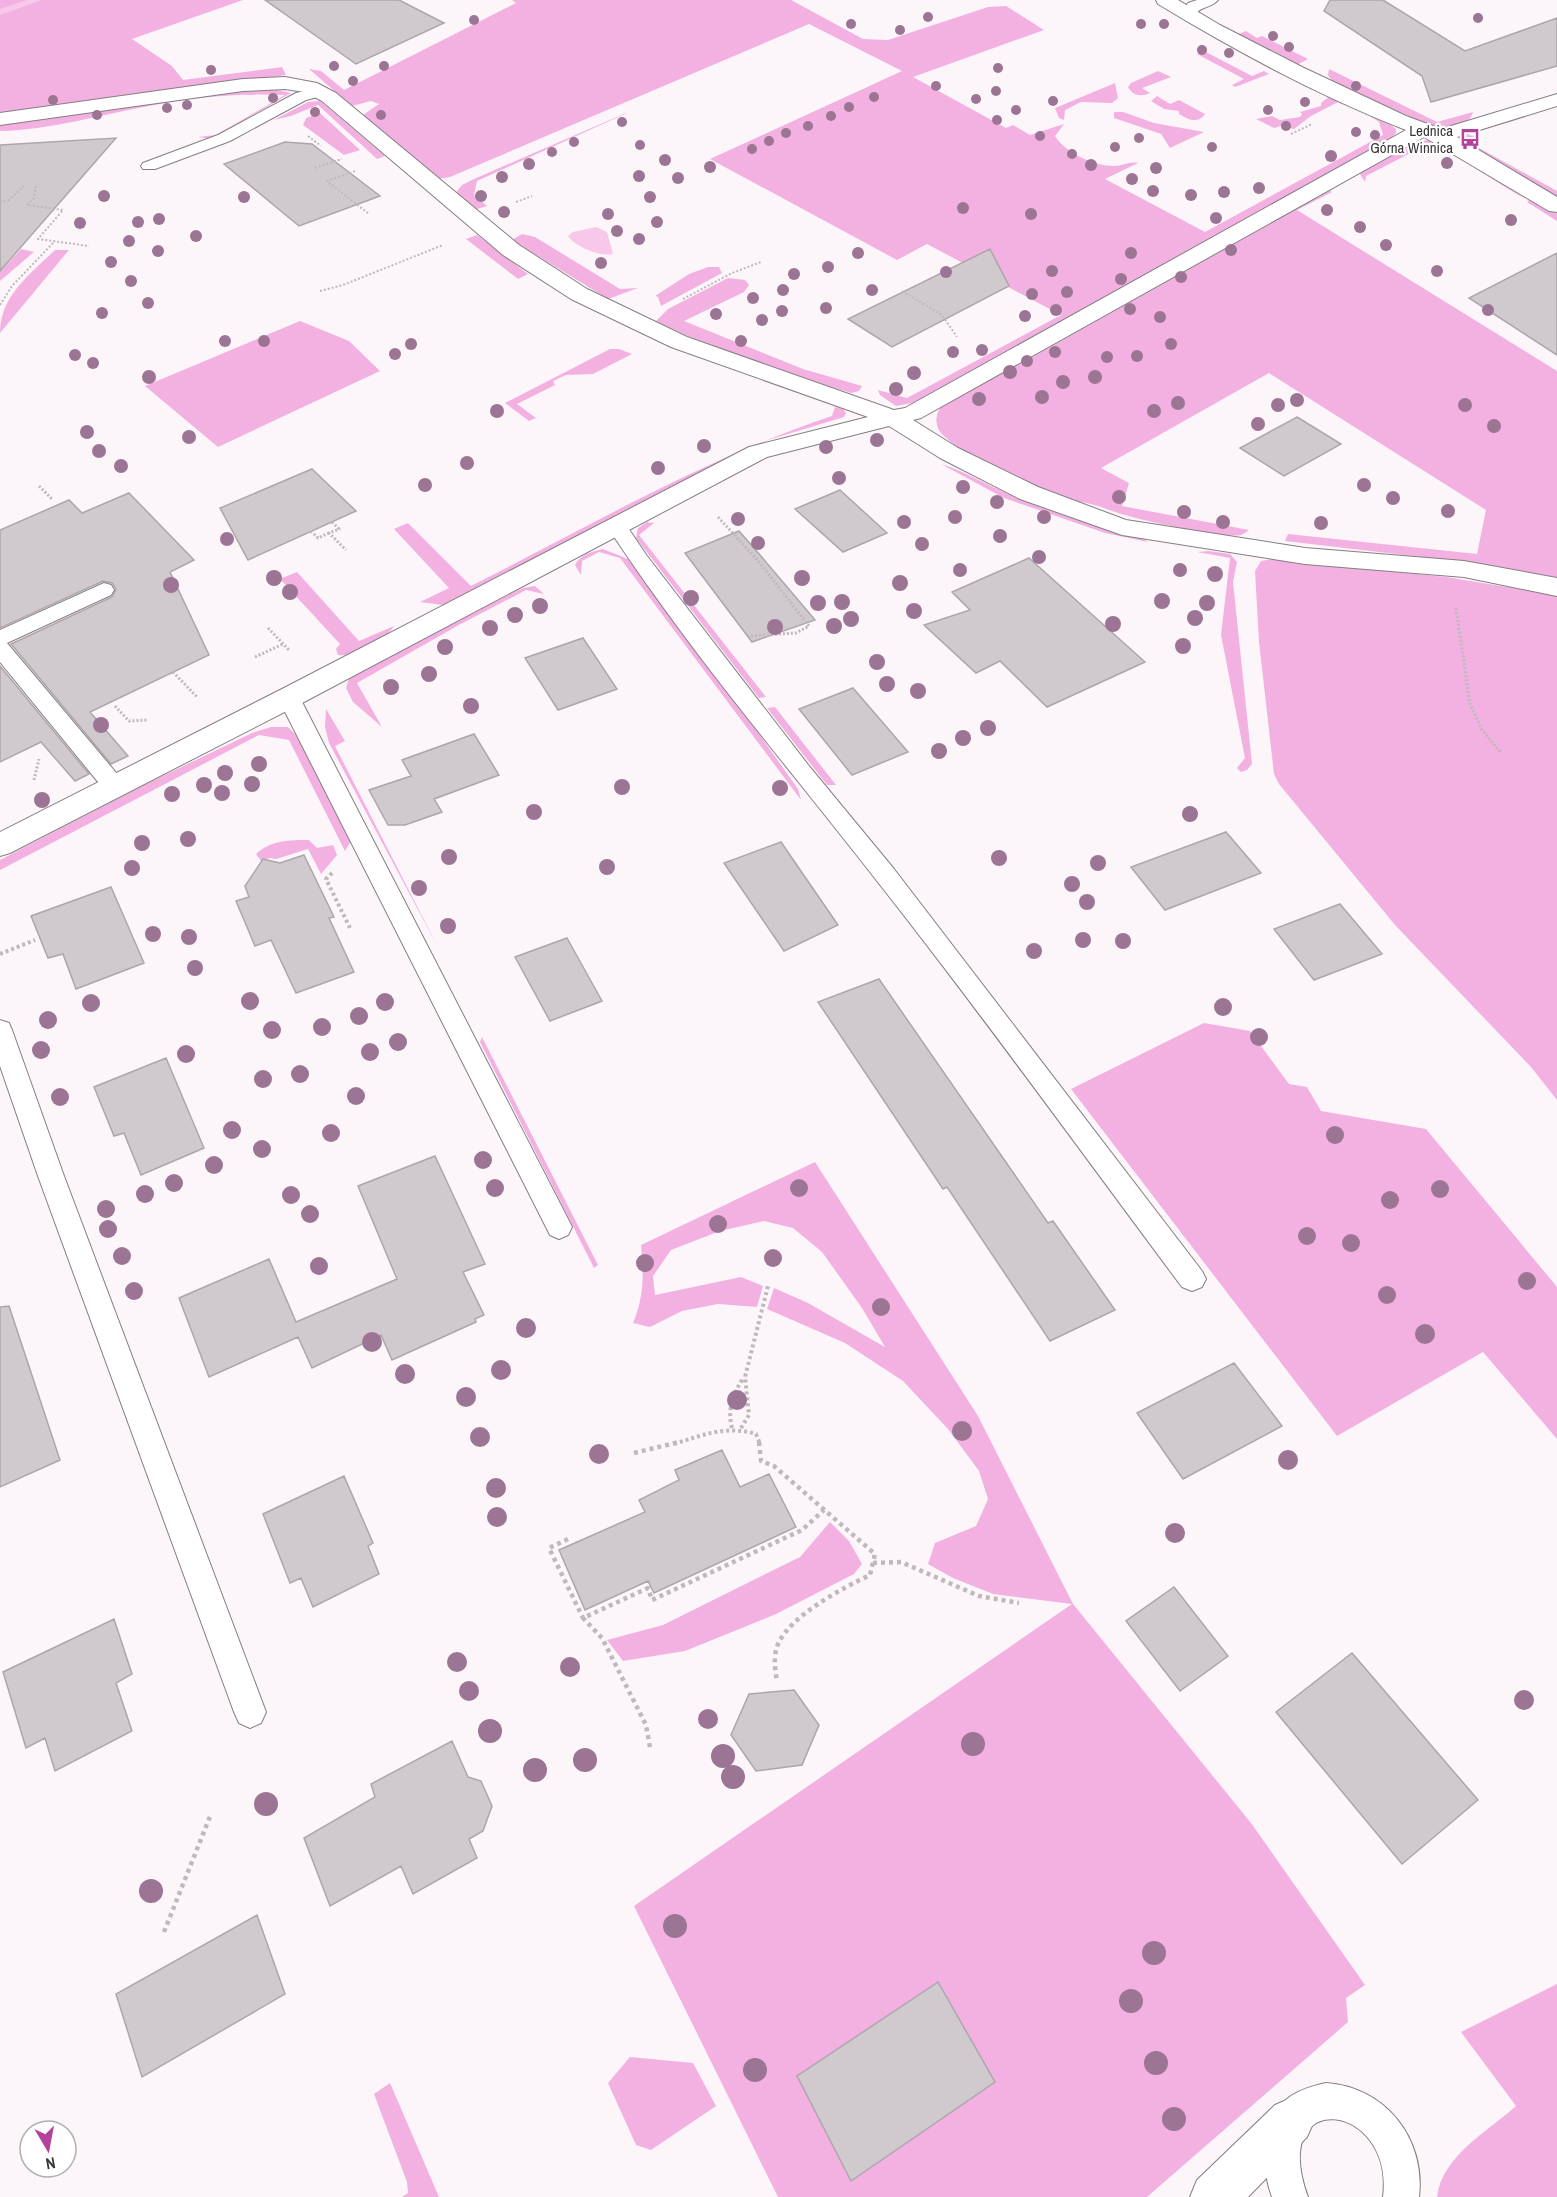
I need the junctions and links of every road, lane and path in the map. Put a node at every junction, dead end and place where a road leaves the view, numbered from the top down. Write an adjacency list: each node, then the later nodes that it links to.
1 (1165, 0): 3 (street)
2 (1211, 0): 3 (lane)
3 (1188, 14): 8 (street)
4 (320, 92): 6 (street); 11 (lane); 28 (street)
5 (1557, 100): 8 (street)
6 (0, 119)
7 (1320, 123): 9 (path)
8 (1432, 133): 17 (street); 28 (street)
9 (1291, 134)
10 (345, 158): 12 (path)
11 (149, 166)
12 (315, 168)
13 (358, 169): 18 (path)
14 (24, 186): 16 (path)
15 (36, 186): 19 (path)
16 (0, 202)
17 (1557, 206)
18 (369, 214)
19 (55, 241): 21 (path); 26 (path)
20 (442, 245): 23 (path)
21 (89, 246)
22 (761, 262): 25 (path)
23 (320, 291)
24 (902, 291): 27 (path)
25 (680, 300)
26 (0, 305)
27 (957, 337)
28 (890, 417): 33 (street); 37 (street)
29 (39, 486): 30 (path)
30 (53, 500)
31 (714, 514): 41 (path)
32 (332, 522): 35 (path)
33 (616, 526): 48 (street); 61 (lane)
34 (311, 531): 35 (path)
35 (329, 533): 36 (path)
36 (346, 550)
37 (1464, 569): 38 (street); 52 (path)
38 (1557, 586)
39 (104, 590): 42 (lane)
40 (268, 628): 43 (path)
41 (747, 631)
42 (0, 638)
43 (283, 644): 45 (path); 46 (path)
44 (0, 648): 55 (lane)
45 (291, 651)
46 (255, 657)
47 (173, 672): 50 (path)
48 (289, 698): 55 (street); 60 (lane)
49 (115, 706): 51 (path)
50 (205, 706)
51 (149, 720)
52 (1501, 753)
53 (34, 754): 54 (path)
54 (39, 785)
55 (115, 787): 56 (street)
56 (0, 844)
57 (35, 940): 58 (path)
58 (0, 954)
59 (0, 1030): 73 (lane)
60 (559, 1227)
61 (1191, 1279)
62 (768, 1286): 63 (path)
63 (745, 1377): 64 (path); 65 (path)
64 (732, 1428): 65 (path); 66 (path)
65 (741, 1428): 67 (path)
66 (634, 1453)
67 (824, 1510): 69 (path); 71 (path)
68 (568, 1539): 71 (path)
69 (873, 1563): 70 (path); 72 (path)
70 (1019, 1603)
71 (583, 1618): 74 (path)
72 (777, 1682)
73 (250, 1712)
74 (650, 1747)
75 (211, 1814): 76 (path)
76 (164, 1932)
77 (1292, 2121): 78 (street); 79 (lane); 80 (lane)
78 (1214, 2197)
79 (1290, 2197)
80 (1401, 2197)

